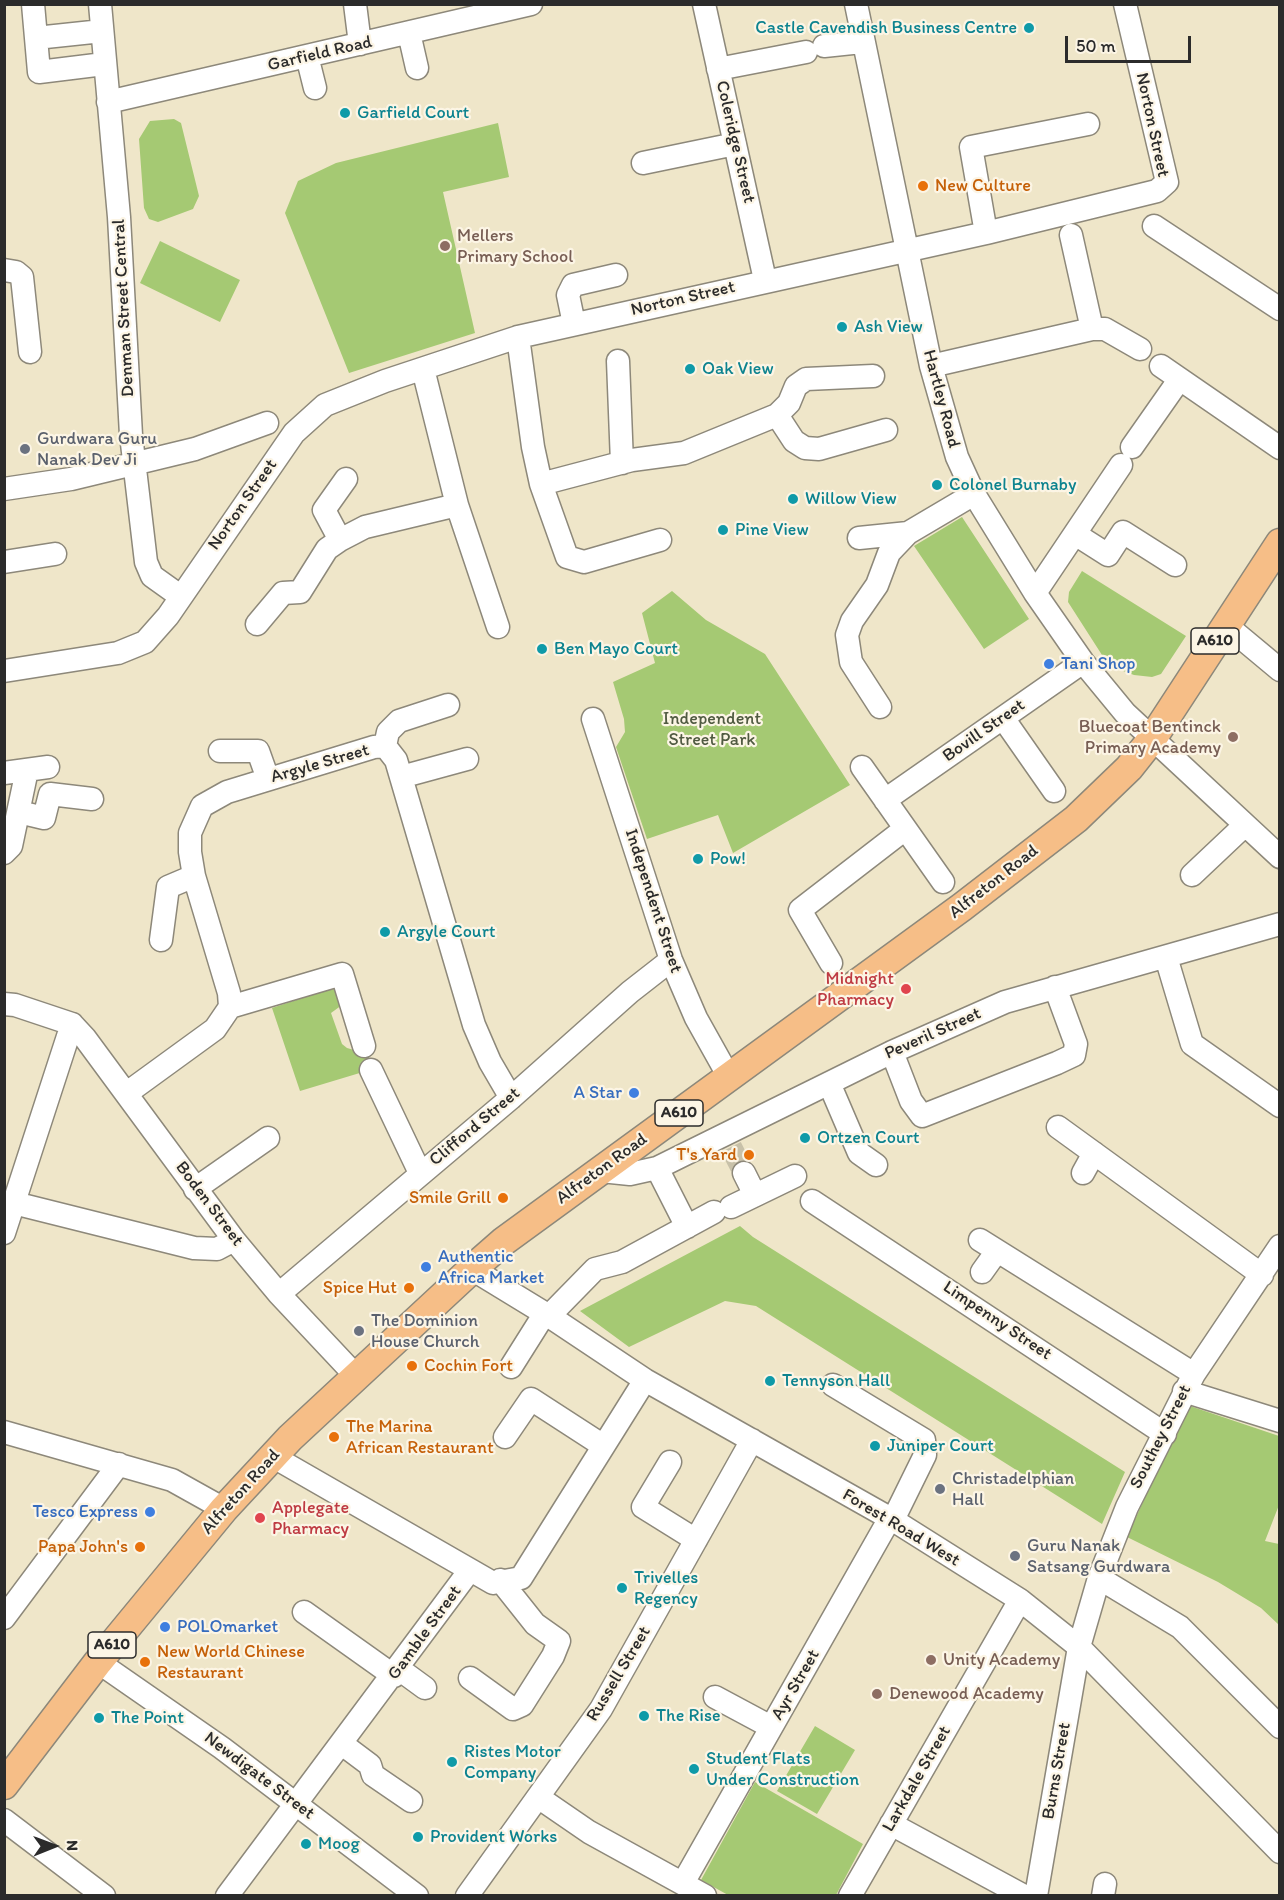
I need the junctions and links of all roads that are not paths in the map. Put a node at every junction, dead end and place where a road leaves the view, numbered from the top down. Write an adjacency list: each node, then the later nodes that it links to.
1 (33, 4): 11 (street)
2 (100, 4): 9 (street, Denman Street Central)
3 (355, 4): 13 (street)
4 (531, 4): 8 (street, Garfield Road)
5 (704, 4): 17 (street, Coleridge Street)
6 (1125, 4): 24 (street, Norton Street)
7 (856, 5): 12 (street, Hartley Road)
8 (490, 9): 10 (street, Garfield Road)
9 (102, 31): 11 (street); 15 (street, Denman Street Central)
10 (409, 33): 13 (street, Garfield Road); 16 (street)
11 (36, 38): 15 (street)
12 (862, 42): 17 (street); 26 (street, Hartley Road)
13 (360, 44): 14 (street, Garfield Road)
14 (307, 56): 18 (street); 19 (street, Garfield Road)
15 (104, 64): 19 (street, Denman Street Central)
16 (417, 68)
17 (718, 69): 21 (street, Coleridge Street)
18 (315, 88)
19 (108, 102): 47 (street, Denman Street Central)
20 (1088, 124): 24 (street)
21 (735, 144): 22 (street); 29 (street, Coleridge Street)
22 (654, 154)
23 (1154, 226): 30 (street)
24 (986, 233): 26 (street, Norton Street)
25 (1066, 246): 32 (street)
26 (906, 250): 29 (street, Norton Street); 37 (street, Hartley Road)
27 (5, 270): 35 (street)
28 (616, 275): 31 (street)
29 (765, 280): 31 (street, Norton Street)
30 (1280, 309)
31 (574, 324): 33 (street, Norton Street)
32 (1092, 329): 34 (street); 37 (street)
33 (518, 337): 39 (street, Norton Street); 49 (street)
34 (1140, 349)
35 (30, 352)
36 (618, 361): 46 (street)
37 (931, 366): 51 (street, Hartley Road)
38 (1161, 366): 41 (street)
39 (423, 369): 52 (street); 63 (street, Norton Street)
40 (873, 376): 42 (street)
41 (1179, 380): 45 (street); 54 (street)
42 (777, 415): 44 (street); 46 (street)
43 (267, 423): 47 (street)
44 (886, 430)
45 (1280, 448)
46 (622, 463): 49 (street)
47 (133, 464): 50 (street); 63 (street, Denman Street Central)
48 (346, 479): 56 (street)
49 (541, 484): 57 (street)
50 (4, 489)
51 (974, 494): 53 (street); 62 (street, Hartley Road)
52 (457, 505): 56 (street); 66 (street)
53 (908, 533): 55 (street); 71 (street)
54 (1075, 534): 61 (street); 62 (street)
55 (859, 538)
56 (340, 540): 64 (street)
57 (660, 540)
58 (1280, 543): 65 (main road, Alfreton Road / A610)
59 (55, 554): 60 (street)
60 (4, 562)
61 (1175, 565)
62 (1035, 593): 67 (street, Hartley Road)
63 (180, 596): 69 (street, Norton Street)
64 (256, 624)
65 (1226, 625): 68 (street); 74 (main road, Alfreton Road / A610)
66 (498, 627)
67 (1083, 662): 72 (street, Bovill Street); 74 (street, Hartley Road)
68 (1280, 670)
69 (4, 671)
70 (448, 705): 75 (street)
71 (880, 707)
72 (1003, 718): 82 (street); 84 (street, Bovill Street)
73 (593, 719): 96 (street, Independent Street)
74 (1152, 739): 86 (street, Hartley Road); 105 (main road, Alfreton Road / A610)
75 (385, 746): 80 (street, Argyle Street); 81 (street, Argyle Street)
76 (220, 752): 81 (street)
77 (467, 759): 80 (street)
78 (862, 767): 84 (street)
79 (4, 773): 85 (street)
80 (401, 777): 108 (street, Argyle Street)
81 (268, 779): 91 (street, Argyle Street)
82 (1054, 791)
83 (92, 798): 85 (street)
84 (885, 801): 87 (street)
85 (19, 812): 88 (street)
86 (1245, 825): 89 (street, Hartley Road); 90 (street)
87 (905, 829): 92 (street); 97 (street)
88 (4, 853)
89 (1280, 857)
90 (1192, 875)
91 (194, 876): 94 (street); 100 (street, Argyle Street)
92 (943, 882)
93 (1280, 924): 95 (street, Peveril Street)
94 (161, 940)
95 (1166, 957): 98 (street, Peveril Street); 109 (street)
96 (671, 960): 105 (street, Independent Street); 108 (street, Clifford Street)
97 (831, 963)
98 (1055, 987): 103 (street, Peveril Street); 103 (street)
99 (4, 1004): 101 (street)
100 (230, 1007): 102 (street); 107 (street)
101 (72, 1024): 107 (street, Boden Street); 119 (street)
102 (364, 1046)
103 (892, 1052): 106 (street, Peveril Street)
104 (371, 1070): 116 (street)
105 (729, 1077): 115 (main road, Alfreton Road / A610)
106 (829, 1083): 113 (street); 114 (street, Peveril Street)
107 (127, 1093): 121 (street, Boden Street)
108 (511, 1098): 116 (street, Clifford Street)
109 (1280, 1106)
110 (1058, 1127): 112 (street)
111 (268, 1138): 121 (street)
112 (1095, 1153): 118 (street); 128 (street)
113 (876, 1164)
114 (657, 1168): 115 (street, Peveril Street); 125 (street)
115 (601, 1171): 129 (main road, Alfreton Road / A610)
116 (420, 1173): 131 (street, Clifford Street)
117 (744, 1173): 122 (street)
118 (1083, 1173)
119 (13, 1175): 124 (street)
120 (795, 1176): 122 (street)
121 (195, 1189): 127 (street, Boden Street)
122 (755, 1195): 125 (street)
123 (826, 1202): 140 (street, Limpenny Street)
124 (14, 1203): 126 (street); 127 (street)
125 (687, 1227): 132 (street)
126 (4, 1233)
127 (234, 1240): 131 (street, Boden Street)
128 (1273, 1261): 136 (street, Southey Street)
129 (472, 1269): 132 (street, Forest Road West); 134 (main road, Alfreton Road / A610)
130 (981, 1272): 136 (street)
131 (279, 1294): 134 (street, Boden Street)
132 (547, 1315): 133 (street); 135 (street, Forest Road West)
133 (511, 1367)
134 (357, 1376): 144 (main road, Alfreton Road / A610)
135 (645, 1380): 142 (street, Forest Road West); 143 (street)
136 (1189, 1382): 138 (street); 140 (street, Southey Street)
137 (833, 1385): 148 (street, Ayr Street)
138 (1280, 1421)
139 (4, 1432): 146 (street)
140 (1165, 1434): 151 (street, Southey Street)
141 (505, 1437): 143 (street)
142 (752, 1440): 148 (street, Forest Road West); 149 (street, Russell Street)
143 (602, 1445): 152 (street)
144 (272, 1456): 147 (main road, Alfreton Road / A610); 150 (street)
145 (670, 1462): 149 (street)
146 (120, 1464): 147 (street); 155 (street)
147 (224, 1509): 157 (main road, Alfreton Road / A610)
148 (892, 1519): 153 (street, Forest Road West); 162 (street, Ayr Street)
149 (696, 1540): 166 (street, Russell Street)
150 (470, 1570): 152 (street, Gamble Street); 158 (street, Gamble Street)
151 (1098, 1578): 156 (street, Southey Street); 163 (street)
152 (500, 1580): 159 (street)
153 (1020, 1600): 156 (street, Forest Road West); 170 (street, Larkdale Street)
154 (304, 1612): 158 (street)
155 (4, 1618)
156 (1079, 1647): 171 (street, Forest Road West); 180 (street, Burns Street)
157 (98, 1662): 165 (main road, Alfreton Road / A610); 168 (street, Newdigate Street)
158 (397, 1672): 160 (street); 164 (street, Gamble Street)
159 (470, 1678)
160 (425, 1688)
161 (715, 1696): 162 (street)
162 (771, 1727): 172 (street, Ayr Street)
163 (1280, 1727)
164 (342, 1744): 167 (street); 168 (street, Gamble Street)
165 (4, 1785)
166 (538, 1797): 172 (street); 176 (street, Russell Street)
167 (411, 1801)
168 (297, 1804): 174 (street, Gamble Street); 175 (street, Newdigate Street)
169 (4, 1820): 173 (street)
170 (891, 1824): 178 (street, Larkdale Street); 179 (street)
171 (1280, 1852)
172 (683, 1882): 177 (street)
173 (104, 1896)
174 (227, 1896)
175 (417, 1896)
176 (467, 1896)
177 (705, 1896)
178 (850, 1896)
179 (1023, 1896)
180 (1036, 1896)

